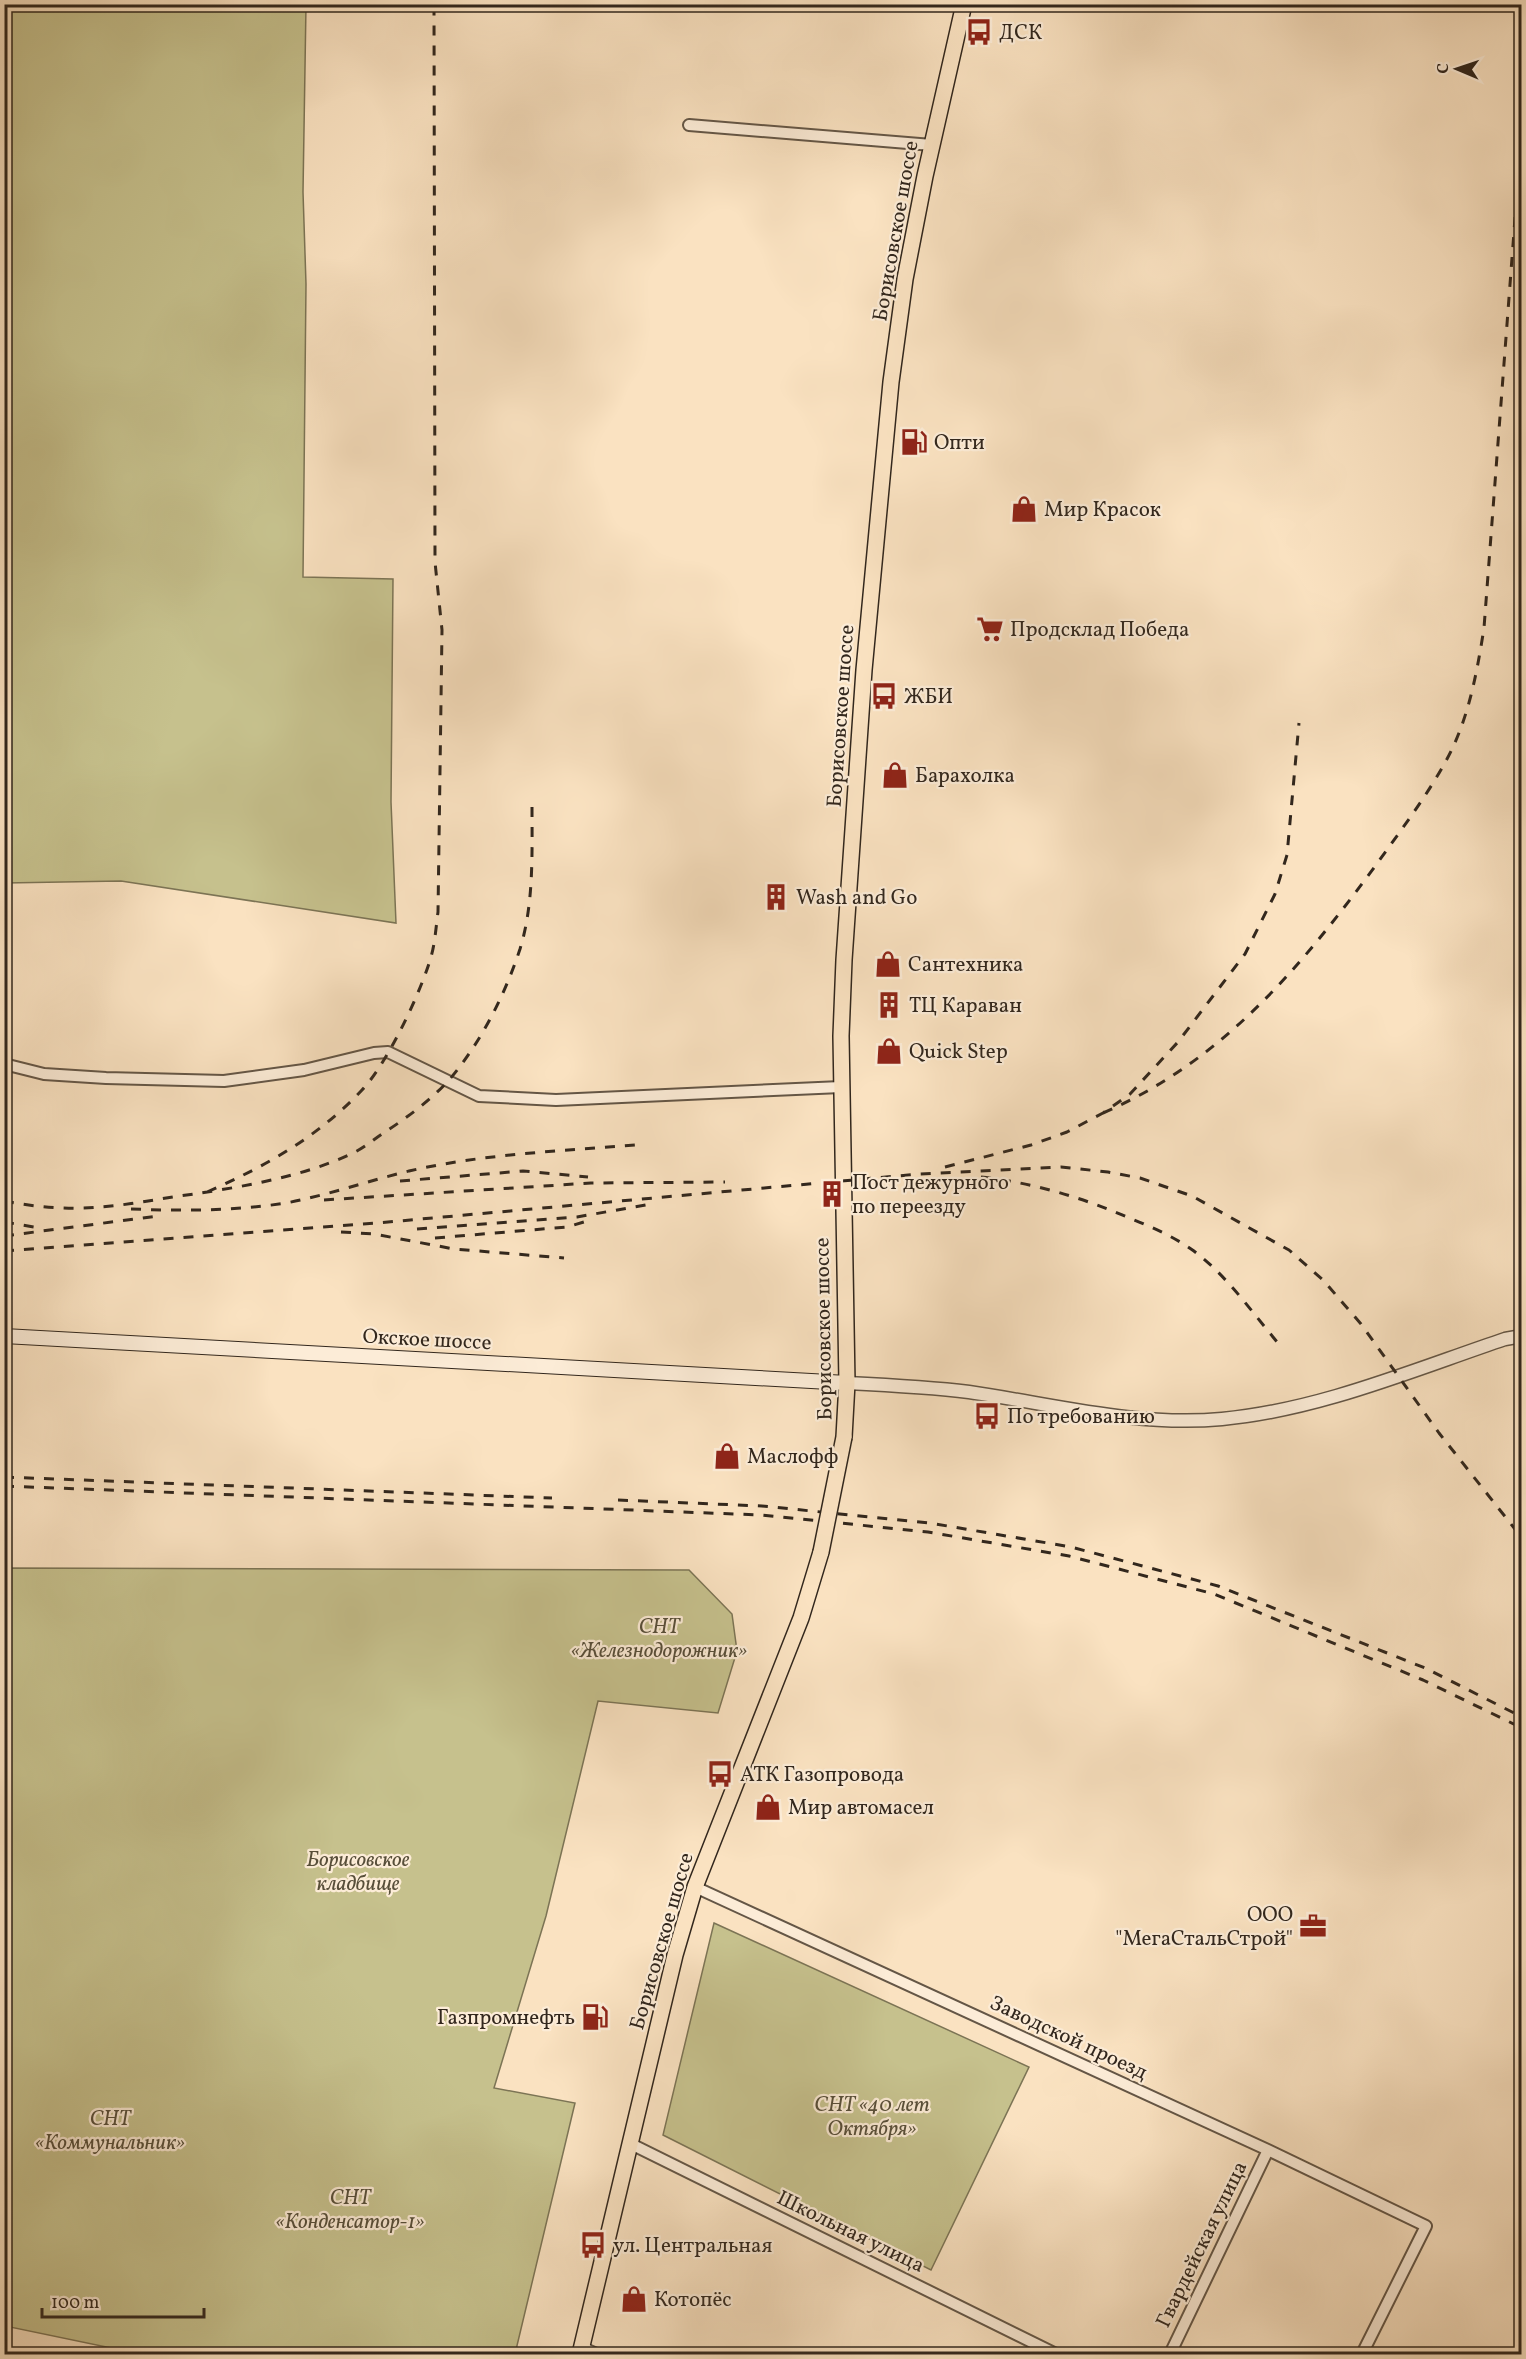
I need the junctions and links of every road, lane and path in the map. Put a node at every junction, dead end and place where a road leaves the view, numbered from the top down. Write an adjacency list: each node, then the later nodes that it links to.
1 (964, 4): 3 (main road, Борисовское шоссе)
2 (688, 125): 3 (street)
3 (932, 145): 5 (main road, Борисовское шоссе)
4 (4, 1065): 5 (street)
5 (841, 1088): 8 (main road, Борисовское шоссе)
6 (1521, 1335): 8 (street)
7 (4, 1336): 8 (main road, Окское шоссе)
8 (847, 1383): 9 (main road, Борисовское шоссе, bridge)
9 (695, 1887): 10 (main road, Борисовское шоссе); 11 (street, Заводской проезд)
10 (629, 2143): 12 (main road, Борисовское шоссе); 13 (street, Школьная улица)
11 (1268, 2150): 14 (street, Гвардейская улица); 15 (street, Заводской проезд)
12 (585, 2352)
13 (1056, 2355)
14 (1170, 2355)
15 (1362, 2355)

